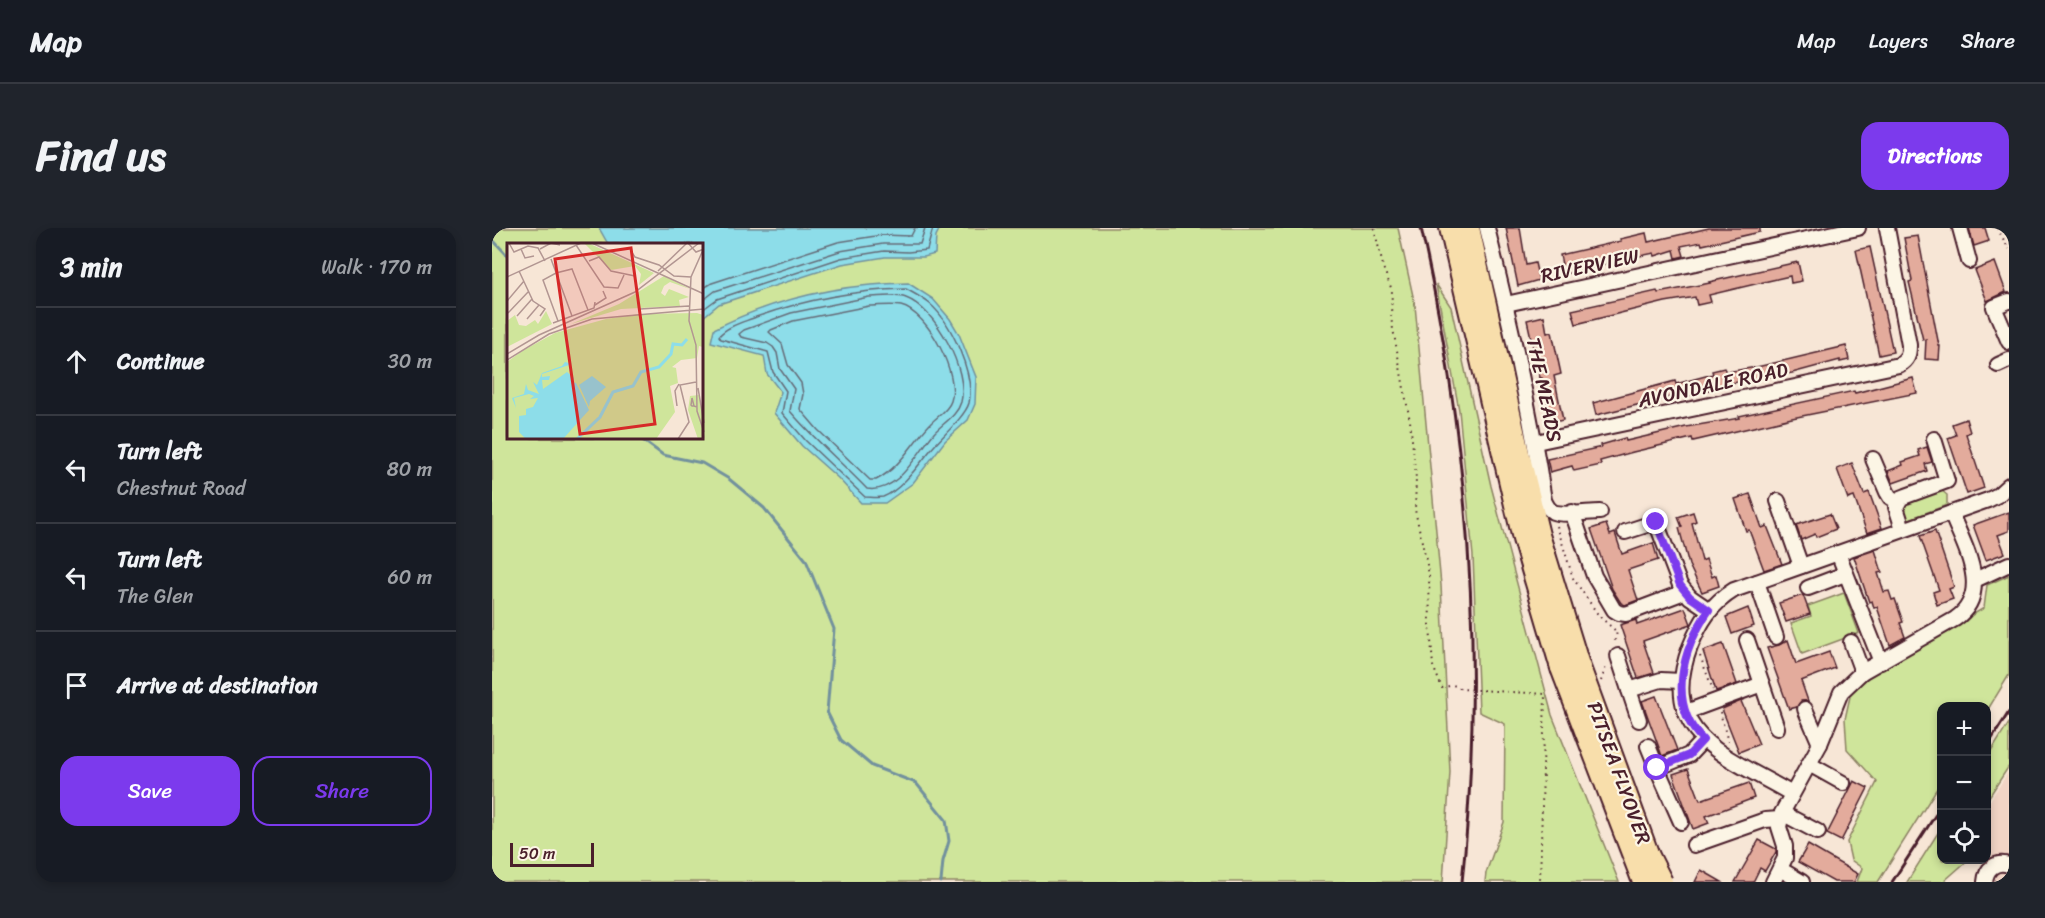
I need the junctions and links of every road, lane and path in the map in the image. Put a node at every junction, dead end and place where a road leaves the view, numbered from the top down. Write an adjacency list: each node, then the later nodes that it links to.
1 (1374, 228): 47 (path)
2 (1450, 228): 41 (highway)
3 (1469, 228): 41 (highway)
4 (1487, 228): 12 (street, THE MEADS)
5 (1858, 228): 12 (street, RIVERVIEW)
6 (1887, 228): 15 (street, AVONDALE ROAD)
7 (1960, 228): 10 (street)
8 (1997, 228): 9 (path)
9 (2009, 249)
10 (1969, 261)
11 (2009, 301): 13 (street)
12 (1506, 304): 15 (street, THE MEADS)
13 (2009, 342)
14 (1934, 439): 19 (street)
15 (1536, 442): 20 (street, THE MEADS)
16 (1873, 459): 19 (street)
17 (2009, 485): 23 (street)
18 (1778, 501): 28 (street)
19 (1898, 502): 24 (street)
20 (1552, 511): 21 (street); 39 (path)
21 (1572, 512): 22 (street); 33 (street)
22 (1600, 512)
23 (1951, 513): 24 (street); 30 (street)
24 (1903, 529): 26 (street)
25 (1625, 532): 34 (street)
26 (1838, 553): 28 (street); 29 (street)
27 (2009, 564): 30 (street)
28 (1801, 566): 31 (street)
29 (1845, 574): 32 (street); 40 (street)
30 (1975, 580): 40 (street)
31 (1757, 582): 34 (street); 35 (street)
32 (1808, 588)
33 (1678, 594)
34 (1709, 610): 43 (street)
35 (1776, 637)
36 (1747, 640): 45 (street)
37 (1851, 642): 42 (street)
38 (1697, 647): 49 (path)
39 (1612, 657): 44 (path); 46 (street)
40 (1881, 662): 42 (street)
41 (1570, 665): 68 (highway, PITSEA FLYOVER, bridge); 70 (highway, PITSEA FLYOVER, bridge)
42 (1862, 672): 56 (street)
43 (1681, 681): 46 (street); 51 (street)
44 (1601, 683)
45 (1762, 684): 49 (street); 53 (street)
46 (1629, 690): 52 (street)
47 (1545, 694): 48 (path); 69 (path)
48 (1552, 695)
49 (1717, 701): 51 (street); 55 (path)
50 (1805, 709): 56 (street)
51 (1686, 712): 54 (street)
52 (1639, 720)
53 (1777, 728)
54 (1703, 740): 59 (street); 61 (street)
55 (1728, 742)
56 (1820, 744): 58 (street)
57 (1648, 746): 59 (street)
58 (1809, 764): 60 (street); 61 (street)
59 (1657, 768): 63 (street)
60 (1844, 783)
61 (1792, 794): 62 (street)
62 (1781, 816): 64 (street); 65 (street); 67 (street)
63 (1681, 822)
64 (1818, 832)
65 (1694, 845)
66 (2008, 863): 73 (street)
67 (1780, 869): 71 (street); 72 (street)
68 (1641, 878)
69 (1540, 882)
70 (1662, 882)
71 (1773, 882)
72 (1802, 882)
73 (1985, 882)

